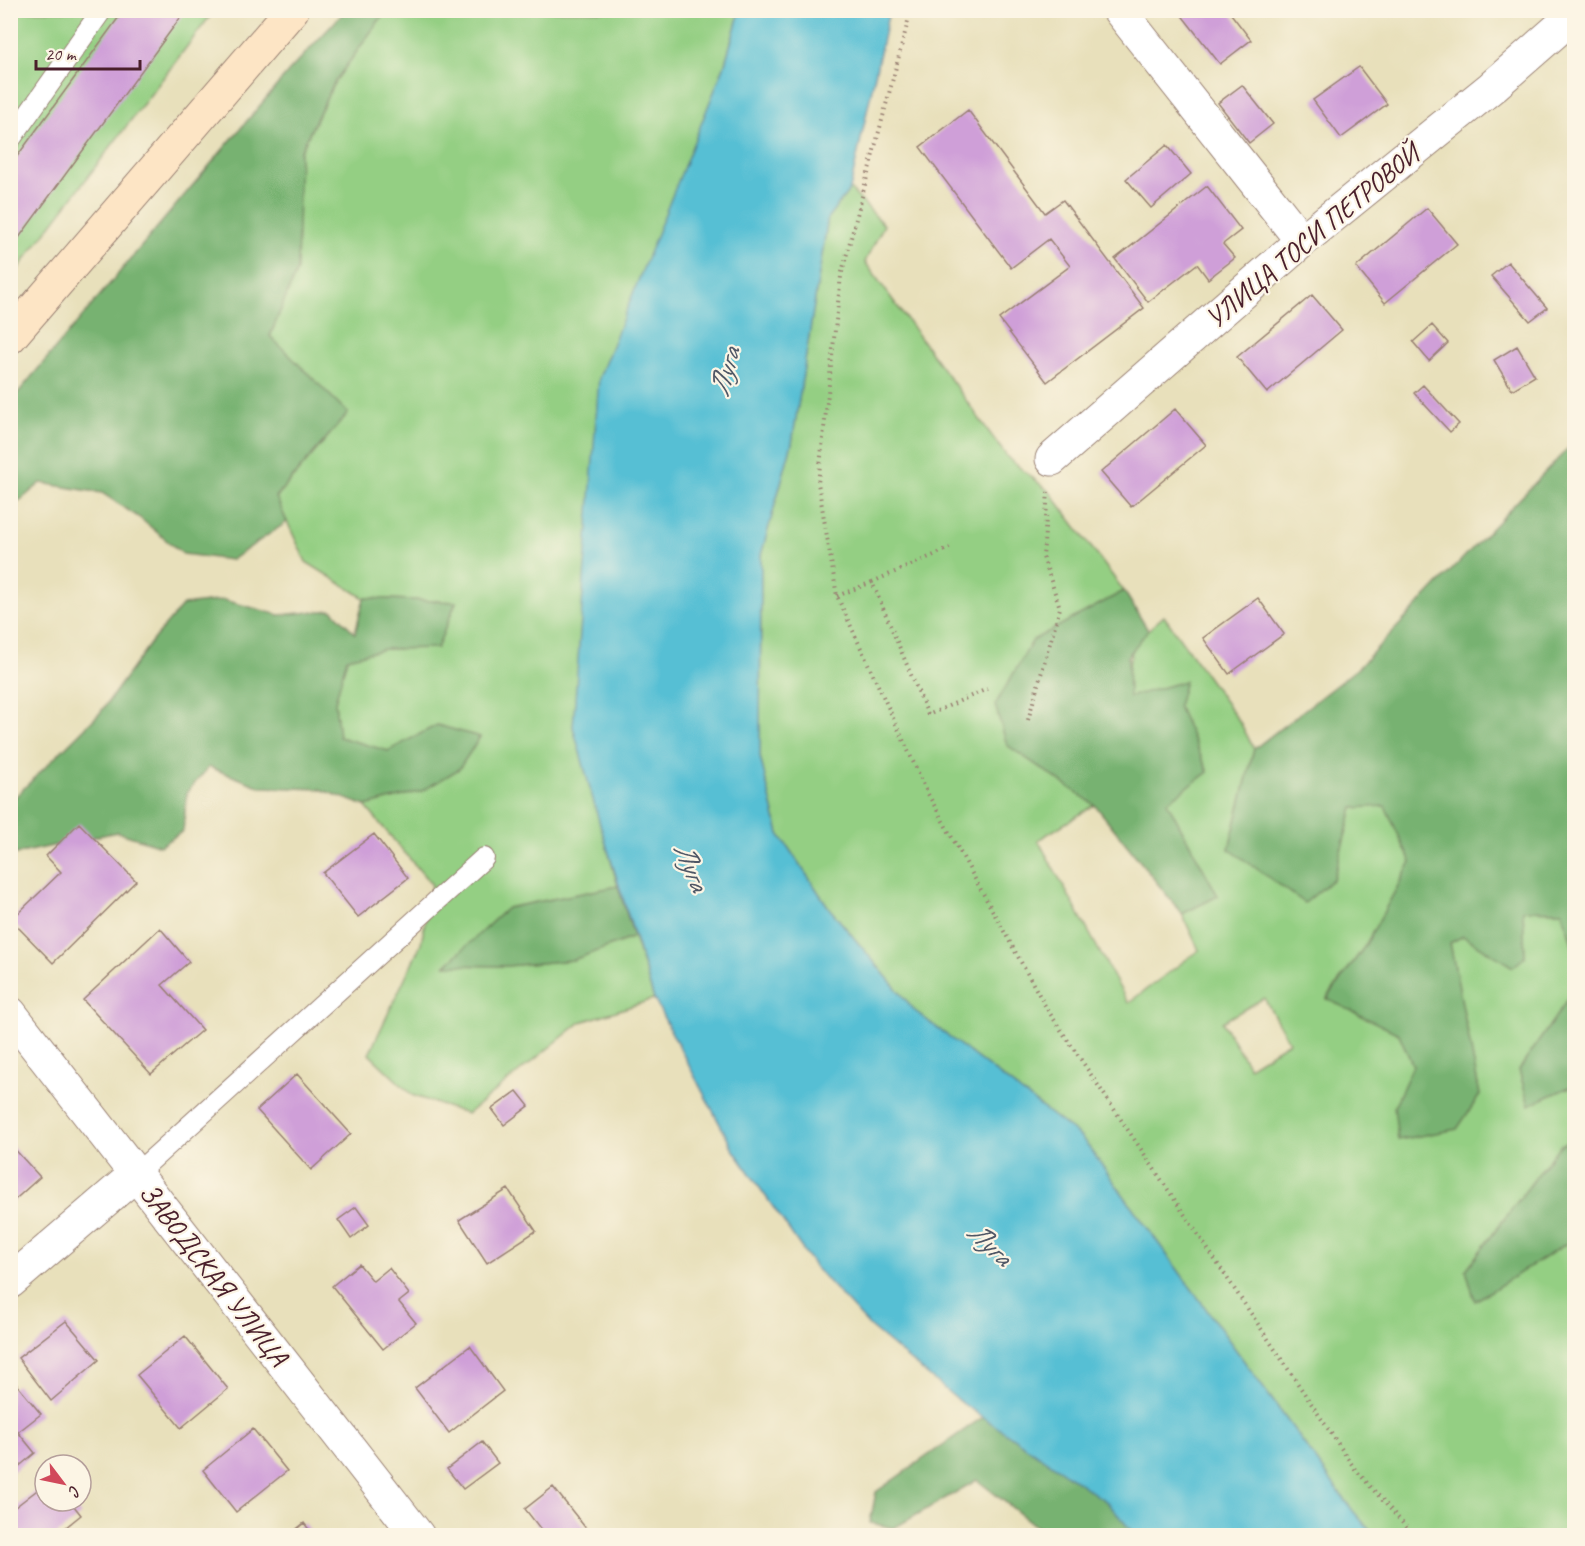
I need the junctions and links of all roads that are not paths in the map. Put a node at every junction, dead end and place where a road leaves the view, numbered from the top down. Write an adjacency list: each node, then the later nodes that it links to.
1 (102, 10): 5 (lane)
2 (292, 10): 7 (main road)
3 (1119, 10): 6 (street)
4 (1575, 15): 6 (street, УЛИЦА ТОСИ ПЕТРОВОЙ)
5 (10, 140)
6 (1302, 242): 8 (street, УЛИЦА ТОСИ ПЕТРОВОЙ)
7 (10, 337)
8 (1052, 459)
9 (484, 858): 11 (lane)
10 (10, 1013): 11 (street, ЗАВОДСКАЯ УЛИЦА)
11 (136, 1174): 12 (street); 13 (street, ЗАВОДСКАЯ УЛИЦА)
12 (10, 1282)
13 (418, 1536)

